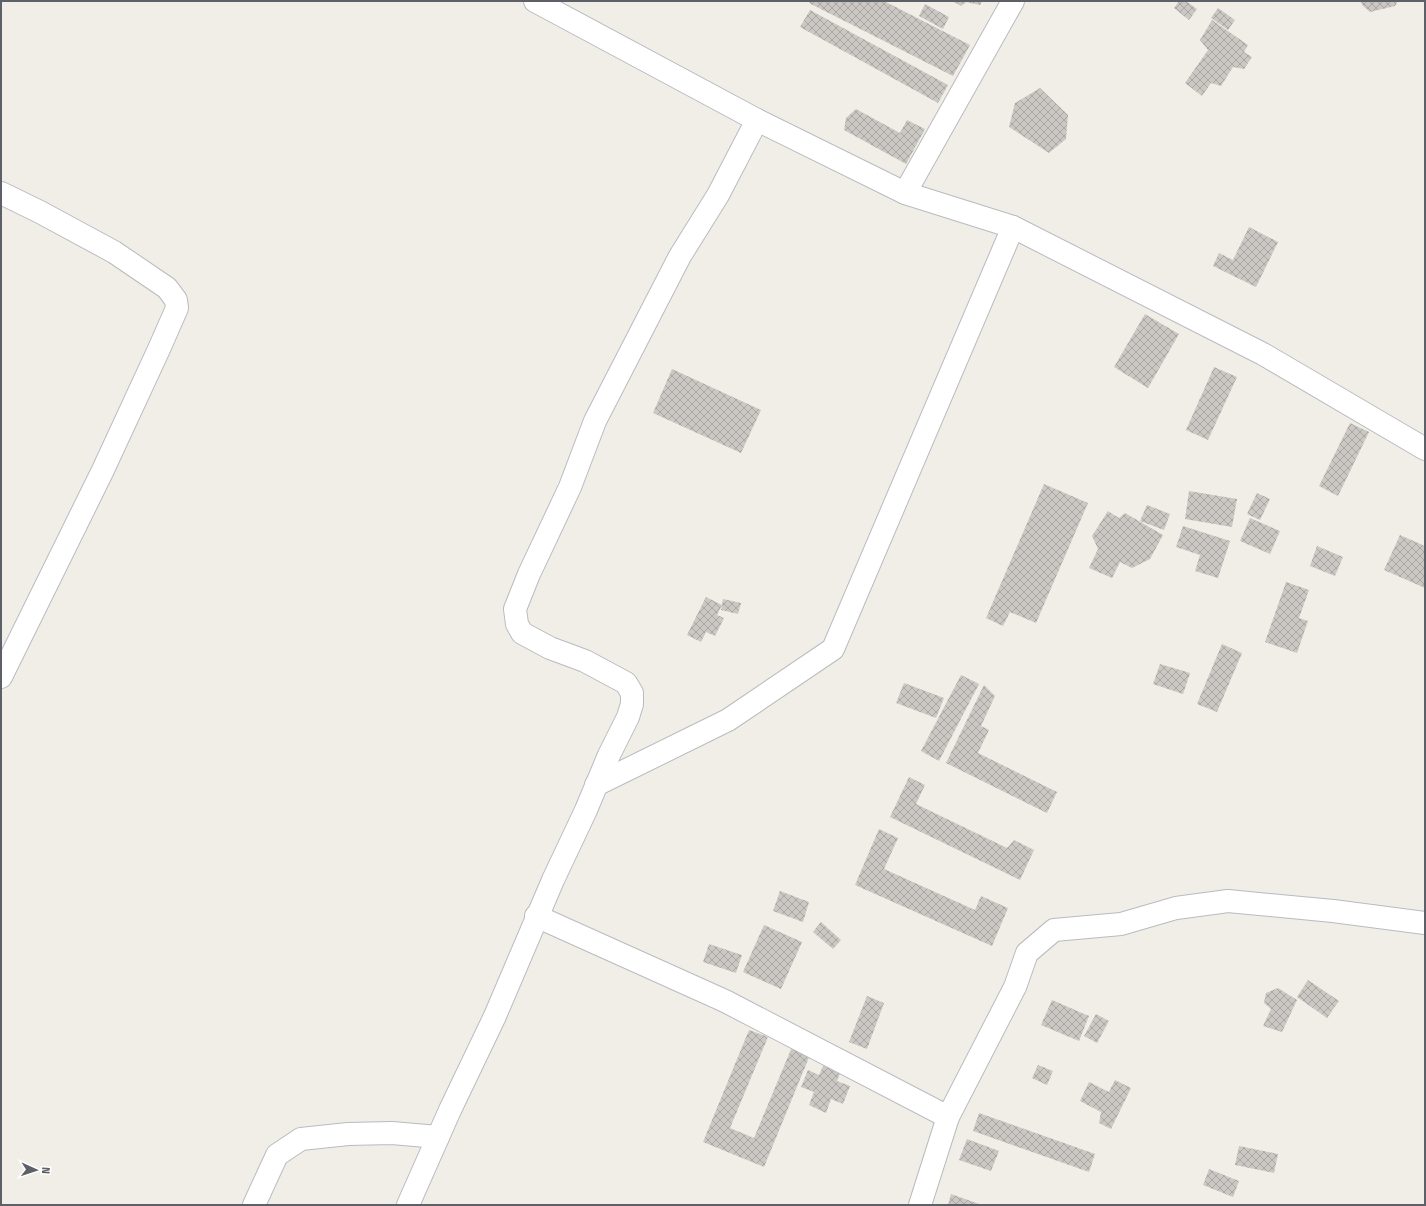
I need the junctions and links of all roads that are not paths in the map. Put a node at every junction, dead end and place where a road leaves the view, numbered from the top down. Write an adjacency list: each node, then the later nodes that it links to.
1 (535, 1): 3 (street)
2 (1013, 1): 5 (street)
3 (757, 120): 5 (street); 9 (street)
4 (1, 193): 8 (street)
5 (905, 193): 6 (street)
6 (1013, 227): 7 (street); 9 (street)
7 (1425, 449)
8 (1, 677)
9 (596, 785): 10 (street)
10 (536, 916): 12 (street); 13 (street)
11 (1425, 923): 12 (street)
12 (948, 1117): 16 (street)
13 (438, 1137): 14 (street); 15 (street)
14 (254, 1205)
15 (408, 1205)
16 (920, 1205)

